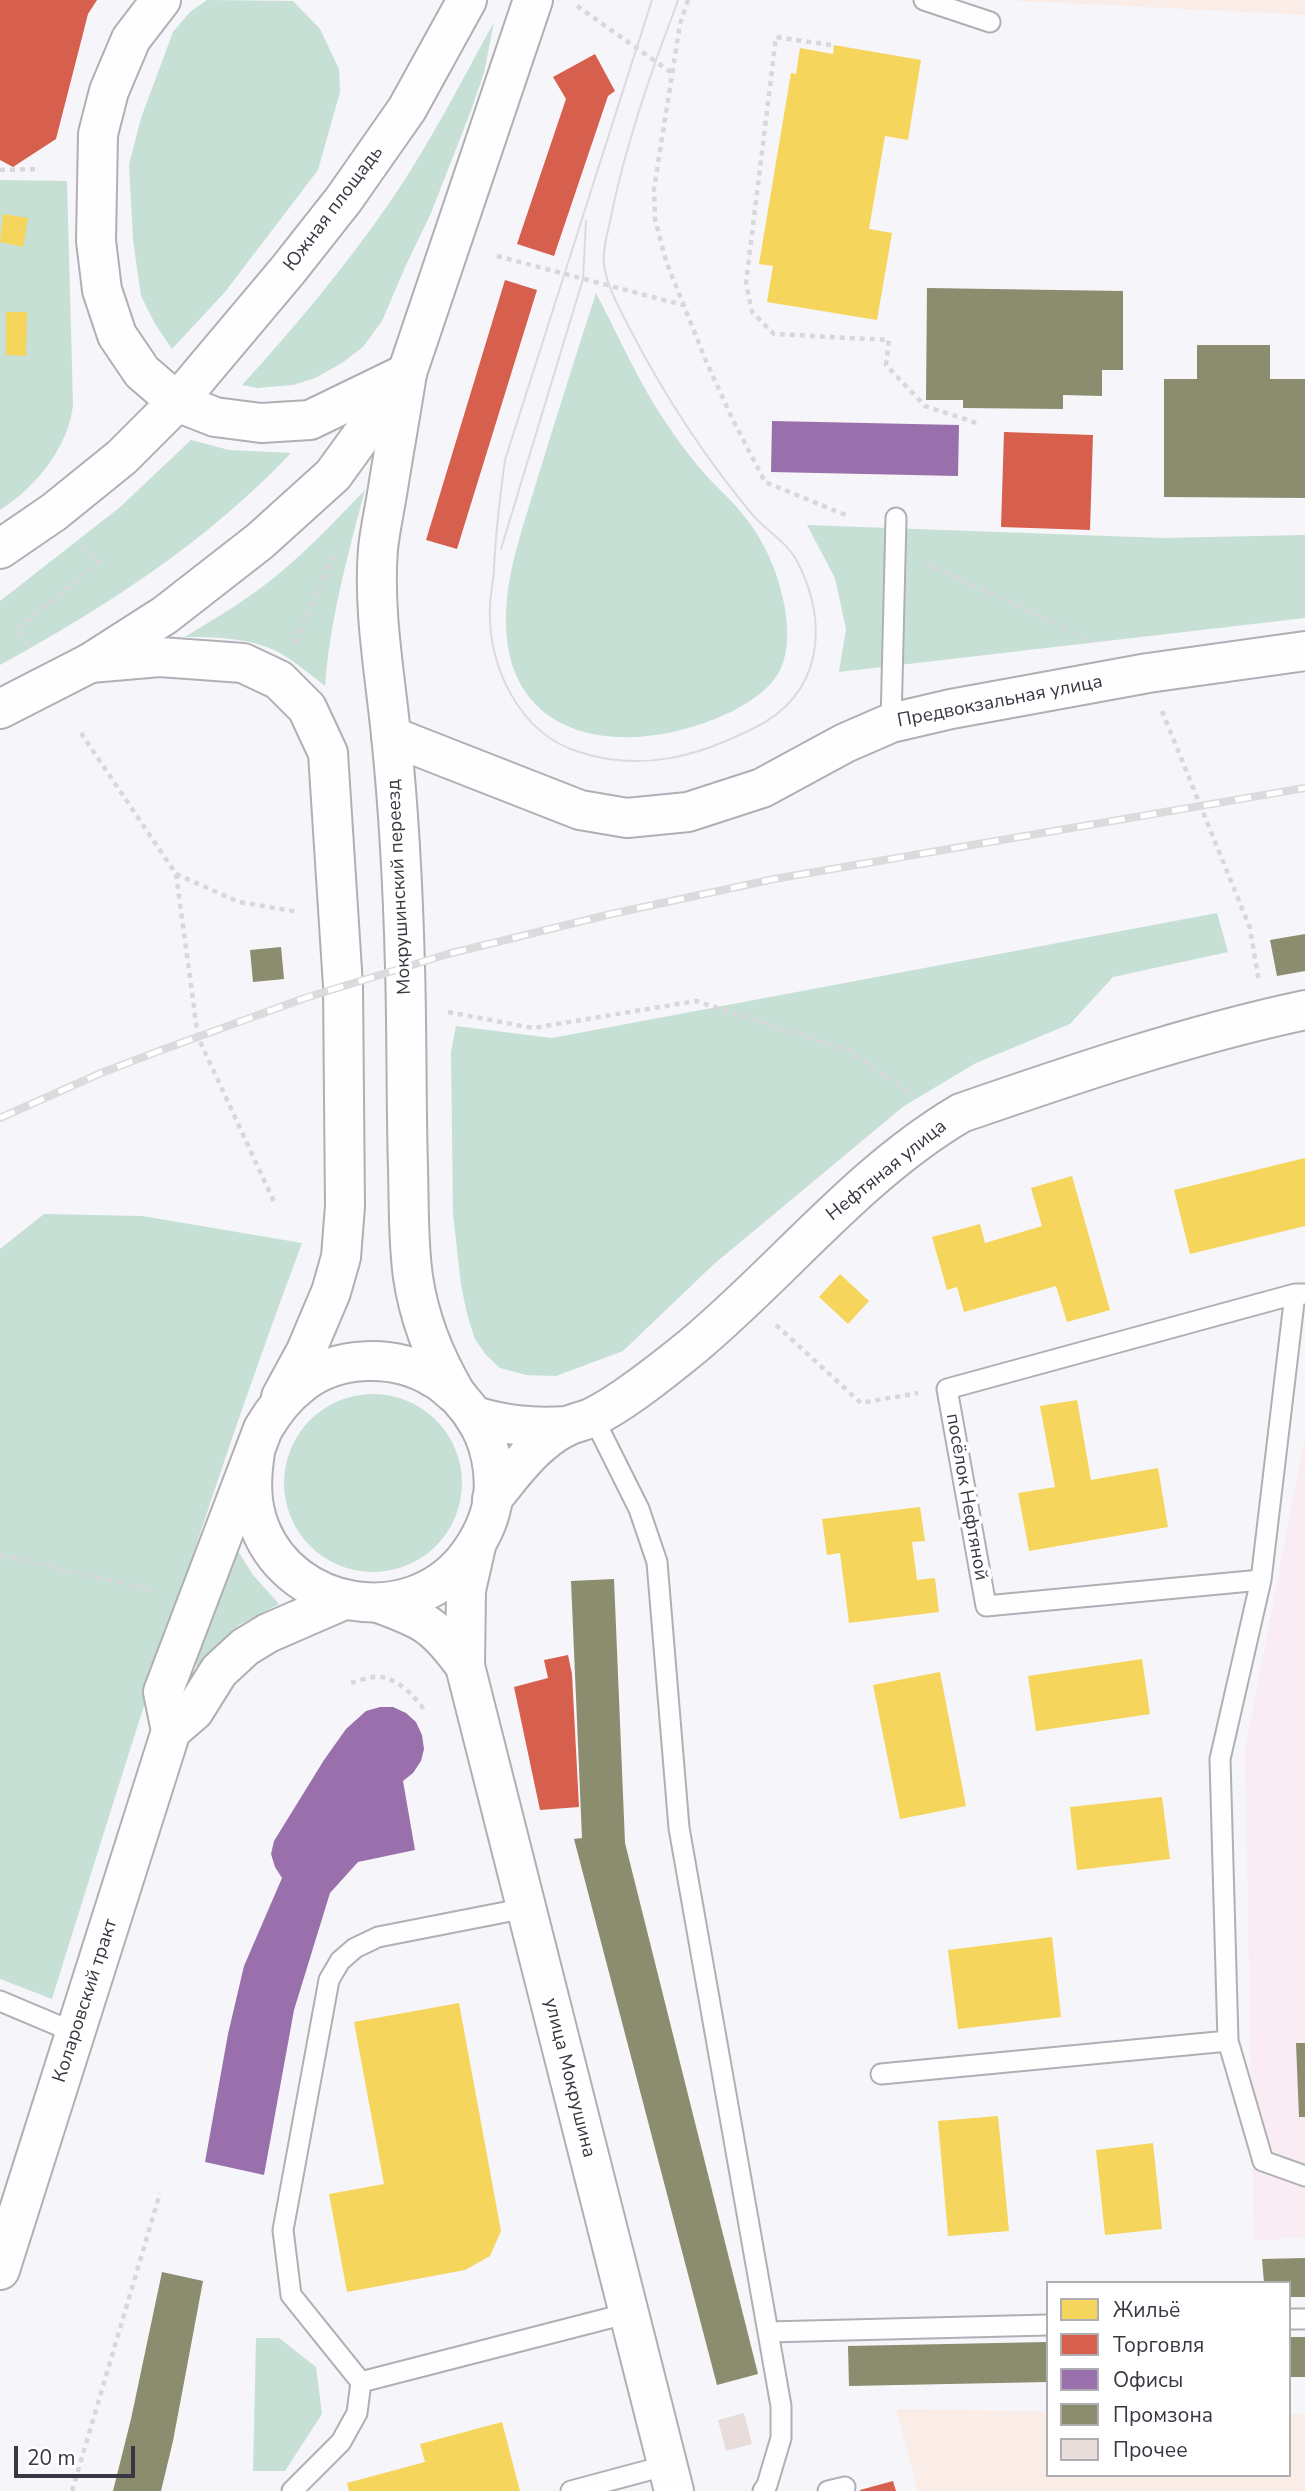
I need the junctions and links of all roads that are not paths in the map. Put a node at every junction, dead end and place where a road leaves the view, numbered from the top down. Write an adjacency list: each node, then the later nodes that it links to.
1 (161, 0): 7 (main road)
2 (467, 0): 7 (main road, Южная площадь)
3 (533, 0): 6 (main road)
4 (924, 0): 5 (lane)
5 (990, 22)
6 (407, 373): 7 (main road); 13 (main road); 16 (main road, Мокрушинский переезд)
7 (177, 402): 9 (main road, Южная площадь)
8 (896, 518): 15 (lane)
9 (39, 522): 10 (main road); 11 (main road, Южная площадь)
10 (0, 534)
11 (0, 549)
12 (1305, 651): 15 (main road, Предвокзальная улица)
13 (90, 663): 14 (main road); 20 (main road)
14 (0, 709)
15 (891, 723): 16 (main road, Предвокзальная улица)
16 (391, 736): 19 (main road, Мокрушинский переезд)
17 (1305, 1010): 21 (main road, Нефтяная улица)
18 (1300, 1294): 25 (lane); 25 (lane, посёлок Нефтяной)
19 (466, 1405): 20 (main road); 21 (main road); 23 (main road)
20 (276, 1408): 22 (main road)
21 (580, 1422): 23 (main road, Нефтяная улица); 38 (lane)
22 (255, 1452): 26 (main road); 28 (main road)
23 (492, 1499): 24 (main road)
24 (476, 1546): 26 (main road); 27 (main road)
25 (1261, 1580): 32 (lane)
26 (361, 1602): 27 (main road); 28 (main road)
27 (465, 1666): 29 (main road, улица Мокрушина)
28 (171, 1731): 31 (main road, Коларовский тракт)
29 (526, 1909): 36 (main road, улица Мокрушина); 39 (lane)
30 (0, 2001): 31 (lane)
31 (76, 2033): 35 (main road, Коларовский тракт)
32 (1228, 2041): 33 (lane); 34 (lane)
33 (881, 2074)
34 (1305, 2176)
35 (0, 2270)
36 (629, 2313): 39 (lane); 40 (main road, улица Мокрушина)
37 (1046, 2325): 38 (lane)
38 (768, 2332): 43 (lane)
39 (361, 2382): 41 (lane)
40 (671, 2478): 42 (lane)
41 (292, 2491)
42 (571, 2491)
43 (763, 2491)

